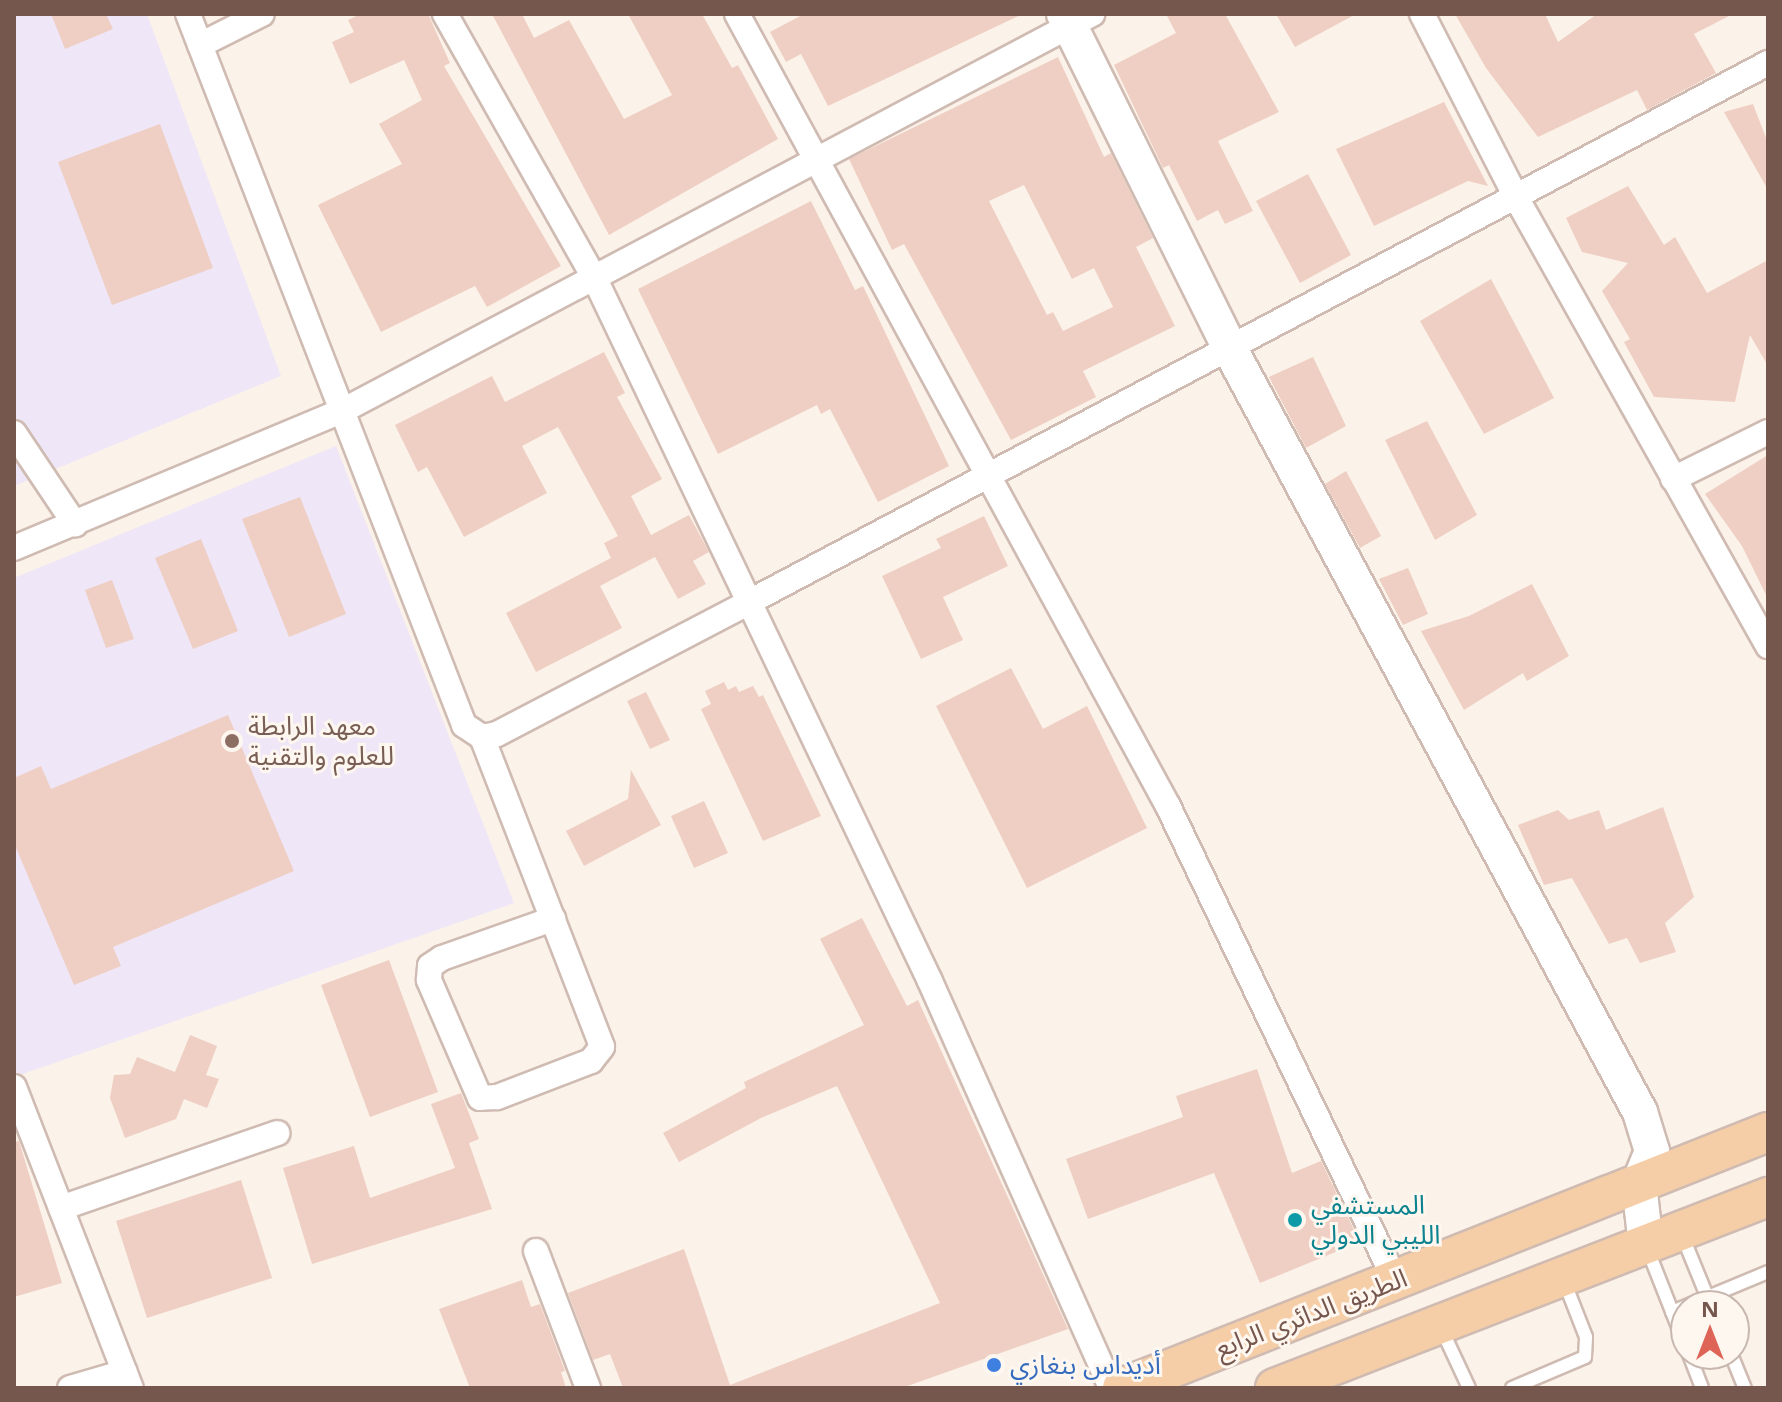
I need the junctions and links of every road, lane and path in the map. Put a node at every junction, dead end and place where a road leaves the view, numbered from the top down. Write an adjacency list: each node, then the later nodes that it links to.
1 (188, 14): 7 (street)
2 (262, 14): 7 (street)
3 (445, 14): 11 (street)
4 (737, 14): 9 (street)
5 (1422, 14): 10 (street)
6 (1075, 18): 9 (street); 12 (main road)
7 (200, 45): 13 (street)
8 (1768, 63): 10 (street)
9 (812, 160): 11 (street); 16 (street)
10 (1517, 199): 12 (street); 17 (street)
11 (595, 279): 13 (street); 20 (street)
12 (1230, 349): 16 (street); 27 (main road)
13 (342, 411): 18 (street); 22 (street)
14 (1768, 432): 17 (street)
15 (14, 433): 18 (street)
16 (989, 476): 20 (street); 35 (street)
17 (1673, 479): 21 (street)
18 (75, 524): 19 (street)
19 (14, 548)
20 (751, 601): 22 (street); 43 (street)
21 (1768, 646)
22 (482, 737): 23 (street)
23 (553, 919): 23 (street)
24 (14, 1087): 29 (street)
25 (1768, 1132): 27 (main road, الطريق الدائري الرابع)
26 (277, 1133): 29 (street)
27 (1639, 1184): 31 (main road); 35 (main road, الطريق الدائري الرابع)
28 (1768, 1197): 30 (main road)
29 (61, 1208): 40 (street)
30 (1681, 1232): 31 (main road); 36 (lane)
31 (1646, 1245): 34 (main road); 38 (lane)
32 (536, 1251): 42 (street)
33 (1768, 1272): 37 (lane)
34 (1563, 1278): 39 (main road); 47 (lane)
35 (1395, 1280): 44 (main road, الطريق الدائري الرابع)
36 (1704, 1290)
37 (1733, 1290)
38 (1670, 1307)
39 (1440, 1325): 45 (main road); 46 (lane)
40 (128, 1380): 41 (street)
41 (70, 1388)
42 (588, 1388)
43 (1111, 1388)
44 (1122, 1388)
45 (1275, 1388)
46 (1469, 1388)
47 (1512, 1388)

